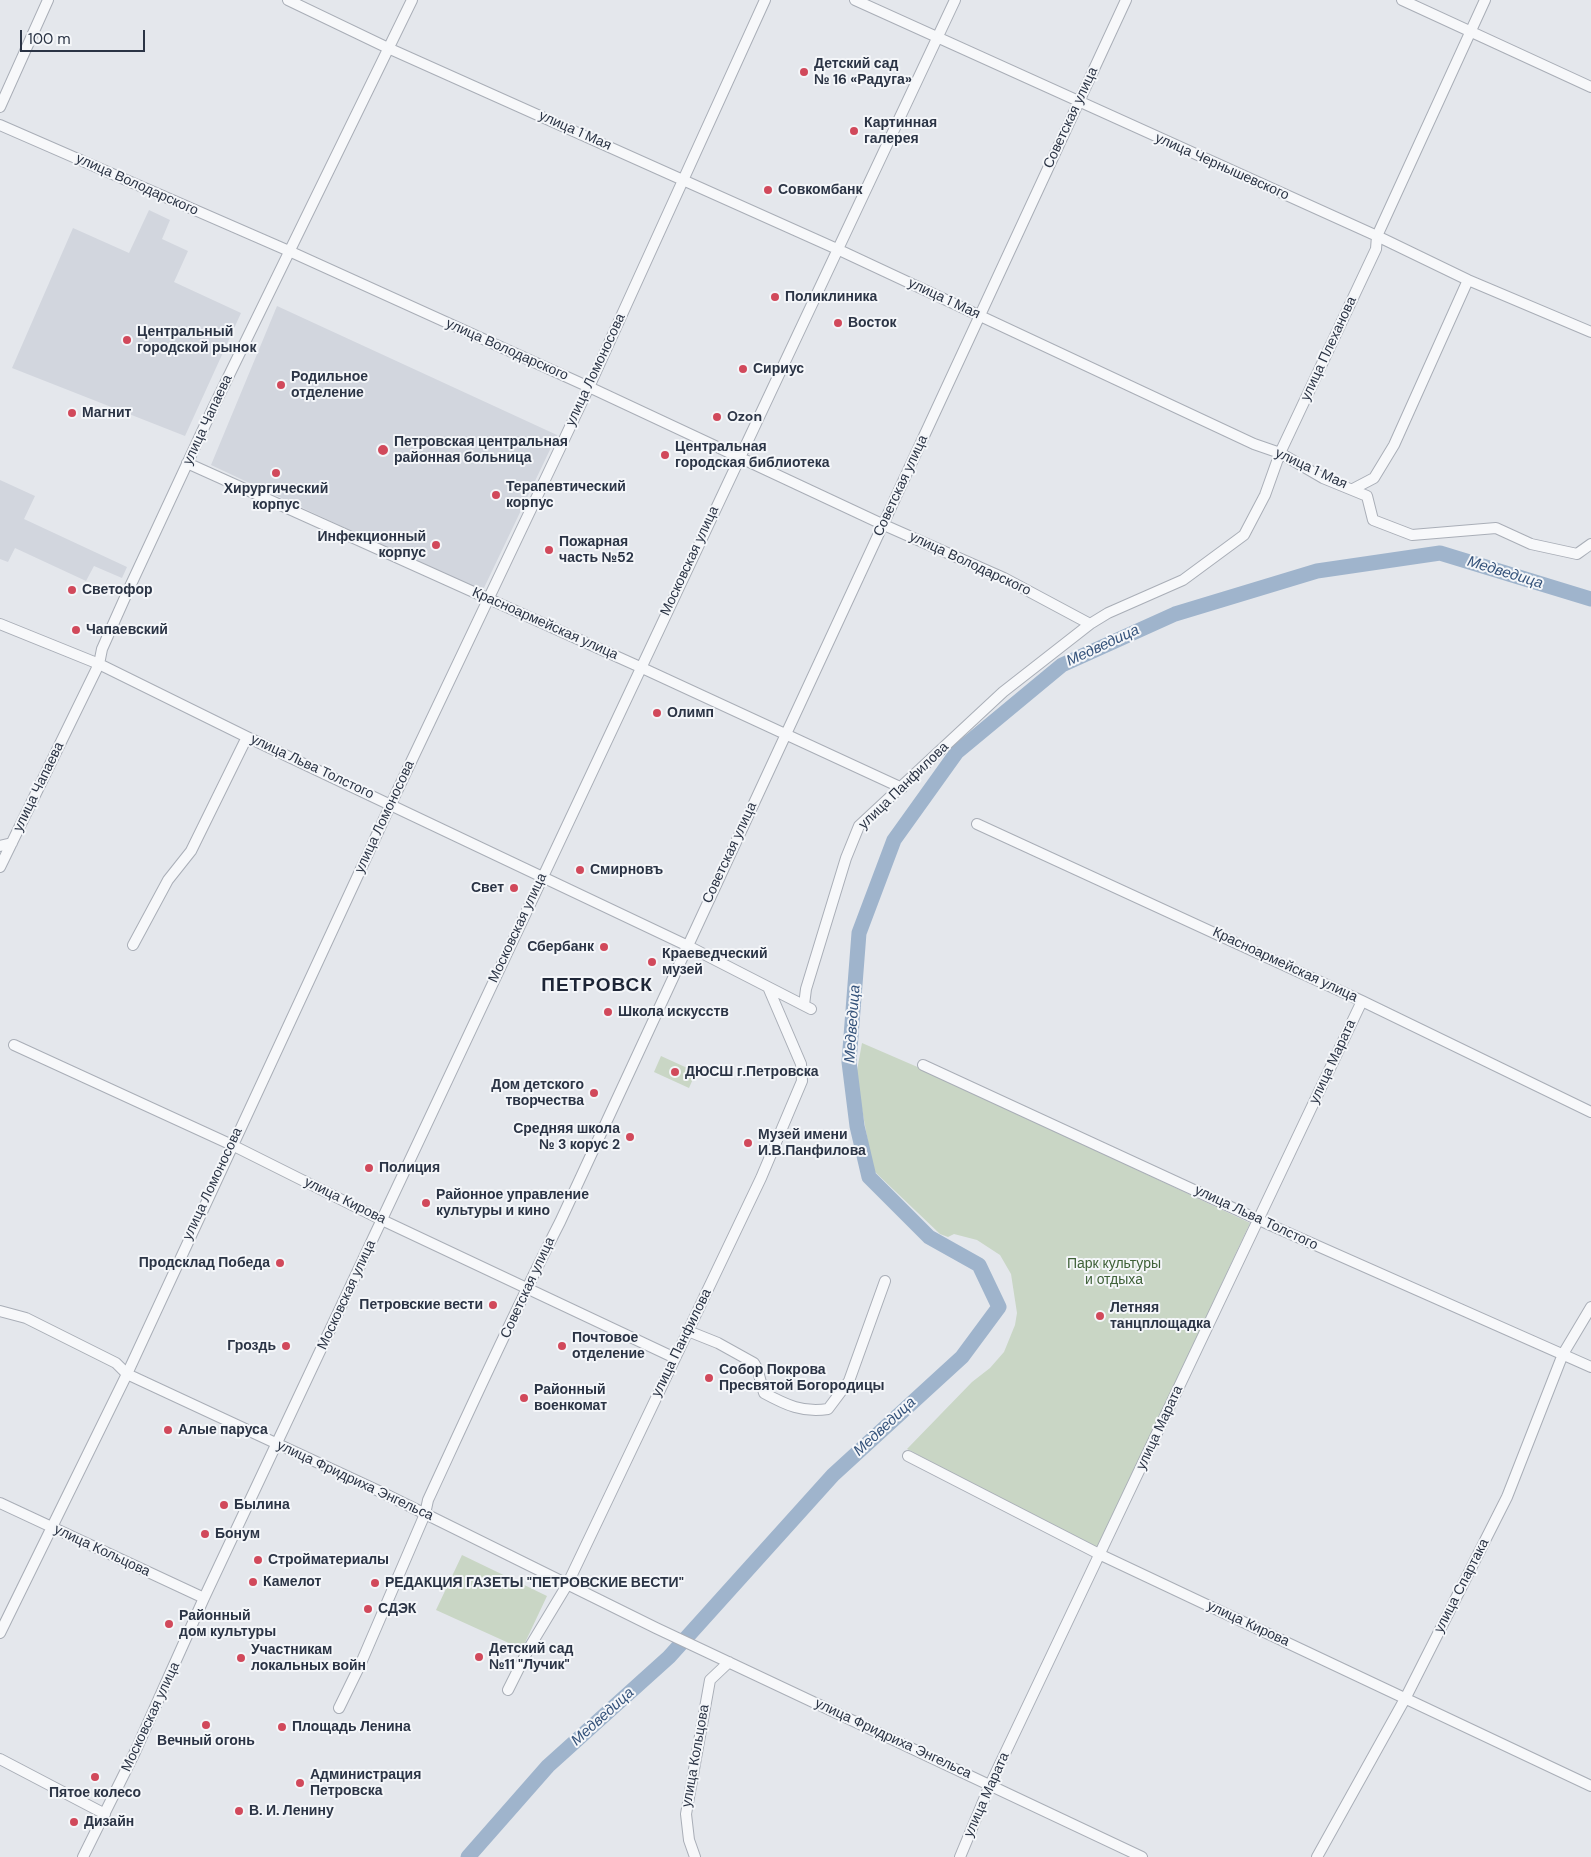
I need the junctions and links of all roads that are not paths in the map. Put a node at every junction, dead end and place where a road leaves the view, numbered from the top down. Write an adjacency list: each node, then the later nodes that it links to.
1 (48, 0): 15 (street)
2 (288, 0): 12 (street, улица 1 Мая)
3 (412, 0): 12 (street, улица Чапаева)
4 (765, 0): 17 (street, улица Ломоносова)
5 (854, 0): 11 (street, улица Чернышевского)
6 (955, 0): 11 (street, Московская улица)
7 (1126, 0): 14 (street, Советская улица)
8 (1402, 0): 10 (street)
9 (1485, 0): 10 (street, улица Плеханова)
10 (1471, 30): 13 (street); 18 (street, улица Плеханова)
11 (937, 38): 14 (street, улица Чернышевского); 19 (street, Московская улица)
12 (388, 48): 17 (street, улица 1 Мая); 20 (street, улица Чапаева)
13 (1591, 87)
14 (1079, 102): 18 (street, улица Чернышевского); 22 (street, Советская улица)
15 (0, 107)
16 (0, 125): 20 (street, улица Володарского)
17 (683, 179): 19 (street, улица 1 Мая); 24 (street, улица Ломоносова)
18 (1377, 236): 21 (street, улица Чернышевского); 25 (street, улица Плеханова)
19 (837, 249): 22 (street, улица 1 Мая); 26 (street, Московская улица)
20 (289, 251): 24 (street, улица Володарского); 27 (street, улица Чапаева)
21 (1468, 280): 23 (street, улица Чернышевского); 28 (street)
22 (980, 316): 25 (street, улица 1 Мая); 29 (street, Советская улица)
23 (1591, 332)
24 (589, 386): 26 (street, улица Володарского); 31 (street, улица Ломоносова)
25 (1280, 453): 28 (street, улица 1 Мая); 33 (street, улица Плеханова)
26 (739, 457): 29 (street, улица Володарского); 35 (street, Московская улица)
27 (187, 463): 31 (street, Красноармейская улица); 34 (street, улица Чапаева)
28 (1353, 489): 30 (street, улица 1 Мая)
29 (884, 525): 33 (street, улица Володарского); 36 (street, Советская улица)
30 (1591, 544)
31 (487, 598): 35 (street, Красноармейская улица); 39 (street, улица Ломоносова)
32 (0, 624): 34 (street, улица Льва Толстого)
33 (1090, 624): 38 (street, улица Панфилова)
34 (99, 664): 37 (street, улица Льва Толстого); 41 (street, улица Чапаева)
35 (640, 667): 36 (street, Красноармейская улица); 44 (street, Московская улица)
36 (785, 735): 38 (street, Красноармейская улица); 46 (street, Советская улица)
37 (247, 737): 39 (street, улица Льва Толстого); 45 (street)
38 (902, 788): 49 (street, улица Панфилова)
39 (391, 804): 44 (street, улица Льва Толстого); 53 (street, улица Ломоносова)
40 (977, 824): 48 (street, Красноармейская улица)
41 (12, 843): 42 (street, улица Чапаева); 43 (street, улица Чапаева)
42 (0, 846)
43 (0, 867)
44 (542, 877): 46 (street, улица Льва Толстого); 54 (street, Московская улица)
45 (133, 945)
46 (688, 946): 47 (street, улица Льва Толстого); 57 (street, Советская улица)
47 (768, 987): 49 (street, улица Льва Толстого); 60 (street, улица Панфилова)
48 (1362, 1001): 52 (street, Красноармейская улица); 55 (street, улица Марата)
49 (807, 1007)
50 (14, 1045): 53 (street, улица Кирова)
51 (923, 1065): 55 (street, улица Льва Толстого)
52 (1591, 1112)
53 (232, 1144): 54 (street, улица Кирова); 64 (street, улица Ломоносова)
54 (382, 1220): 57 (street, улица Кирова); 65 (street, Московская улица)
55 (1259, 1220): 61 (street, улица Льва Толстого); 70 (street, улица Марата)
56 (885, 1281): 60 (street)
57 (527, 1287): 62 (street, улица Кирова); 68 (street, Советская улица)
58 (1591, 1307): 61 (street, улица Спартака)
59 (0, 1311): 64 (street, улица Фридриха Энгельса)
60 (688, 1331): 62 (street, улица Панфилова)
61 (1563, 1354): 63 (street, улица Льва Толстого); 76 (street, улица Спартака)
62 (676, 1358): 71 (street, улица Панфилова)
63 (1591, 1367)
64 (127, 1374): 65 (street, улица Фридриха Энгельса); 69 (street, улица Ломоносова)
65 (277, 1444): 68 (street, улица Фридриха Энгельса); 72 (street, Московская улица)
66 (908, 1456): 70 (street, улица Кирова)
67 (0, 1503): 69 (street, улица Кольцова)
68 (425, 1514): 71 (street, улица Фридриха Энгельса); 77 (street, Советская улица)
69 (52, 1528): 72 (street, улица Кольцова); 73 (street, улица Ломоносова)
70 (1101, 1555): 76 (street, улица Кирова); 79 (street, улица Марата)
71 (567, 1585): 74 (street, улица Фридриха Энгельса); 75 (street, улица Панфилова)
72 (204, 1598): 81 (street, Московская улица)
73 (0, 1633)
74 (727, 1661): 79 (street, улица Фридриха Энгельса); 83 (street, улица Кольцова)
75 (508, 1690)
76 (1406, 1697): 80 (street, улица Кирова); 86 (street, улица Спартака)
77 (339, 1708)
78 (0, 1759): 81 (street)
79 (990, 1785): 84 (street, улица Марата); 85 (street, улица Фридриха Энгельса)
80 (1591, 1786)
81 (105, 1814): 82 (street, Московская улица)
82 (83, 1857)
83 (695, 1857)
84 (960, 1857)
85 (1142, 1857)
86 (1317, 1857)

